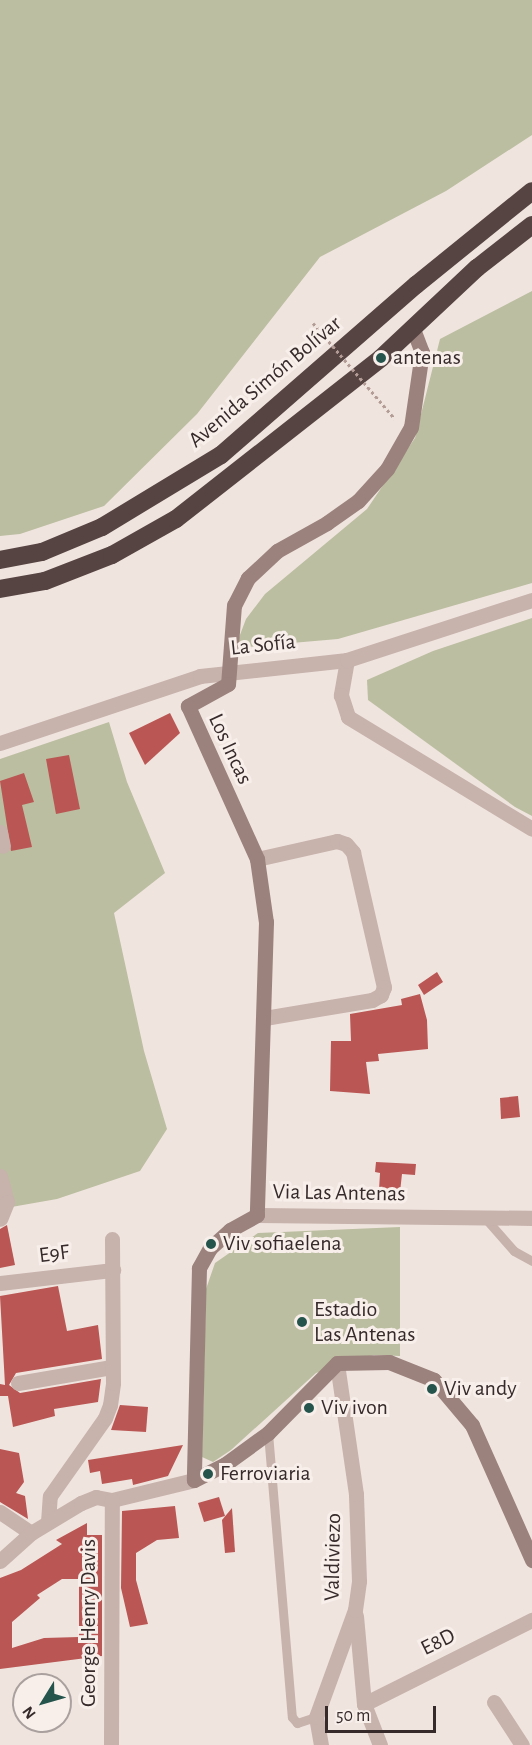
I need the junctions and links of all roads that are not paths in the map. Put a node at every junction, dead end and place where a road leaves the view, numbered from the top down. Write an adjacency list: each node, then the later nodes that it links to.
1 (532, 191): 4 (highway, Avenida Simón Bolívar)
2 (532, 225): 3 (highway)
3 (413, 329): 5 (highway); 8 (street)
4 (0, 560)
5 (0, 589)
6 (532, 600): 7 (street, La Sofía)
7 (347, 660): 8 (street, La Sofía); 10 (street)
8 (228, 671): 9 (street, La Sofía); 11 (street, Los Incas)
9 (0, 742)
10 (532, 830)
11 (256, 859): 12 (street, Los Incas); 12 (street)
12 (264, 1018): 14 (street, Los Incas)
13 (0, 1176): 17 (street)
14 (257, 1215): 15 (street, Via Las Antenas); 26 (street, Via Las Antenas)
15 (485, 1218): 16 (street, Via Las Antenas); 19 (lane)
16 (532, 1218)
17 (0, 1219)
18 (112, 1239): 20 (street)
19 (532, 1261)
20 (113, 1270): 21 (street, E9F); 23 (street)
21 (0, 1283)
22 (337, 1363): 25 (street); 31 (street); 33 (street, Valdiviezo)
23 (112, 1367): 24 (street); 29 (street)
24 (18, 1383)
25 (268, 1433): 26 (street); 37 (lane)
26 (194, 1480): 27 (street)
27 (112, 1500): 29 (street); 38 (street, George Henry Davis)
28 (0, 1512): 30 (street)
29 (48, 1522): 30 (street)
30 (31, 1533): 32 (street)
31 (532, 1560)
32 (0, 1561)
33 (355, 1610): 36 (street); 37 (street, Valdiviezo)
34 (532, 1620): 36 (street, E8D)
35 (494, 1702): 41 (street)
36 (364, 1704): 40 (street)
37 (316, 1717): 39 (street)
38 (111, 1745)
39 (321, 1745)
40 (380, 1745)
41 (522, 1745)

